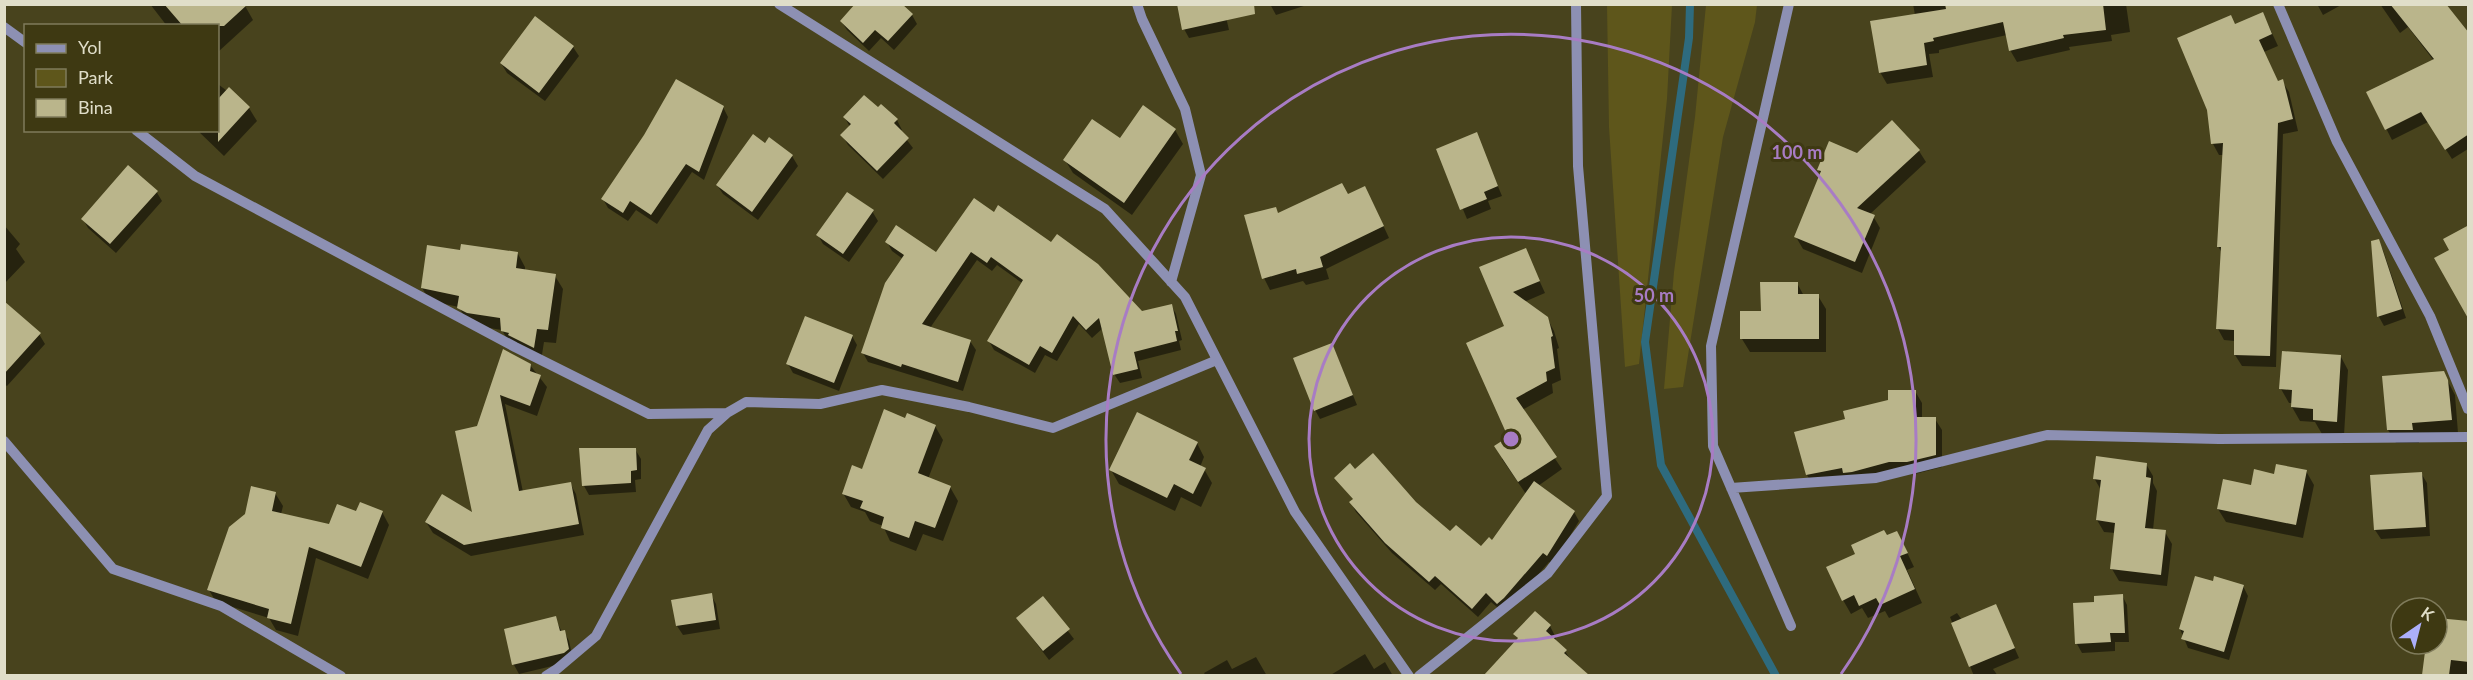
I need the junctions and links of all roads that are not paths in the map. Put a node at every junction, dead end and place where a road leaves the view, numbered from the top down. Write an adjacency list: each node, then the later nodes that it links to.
1 (779, 4): 9 (street)
2 (1137, 4): 9 (street)
3 (1576, 4): 20 (street)
4 (1789, 4): 15 (street)
5 (2278, 4): 11 (street)
6 (4, 27): 7 (street)
7 (24, 42)
8 (139, 132): 12 (street)
9 (1171, 282): 10 (street)
10 (1217, 360): 12 (street); 19 (street)
11 (2469, 409)
12 (727, 413): 18 (street)
13 (2469, 437): 15 (street)
14 (4, 441): 17 (street)
15 (1731, 488): 16 (street)
16 (1791, 626)
17 (341, 675)
18 (546, 675)
19 (1409, 675)
20 (1419, 675)

